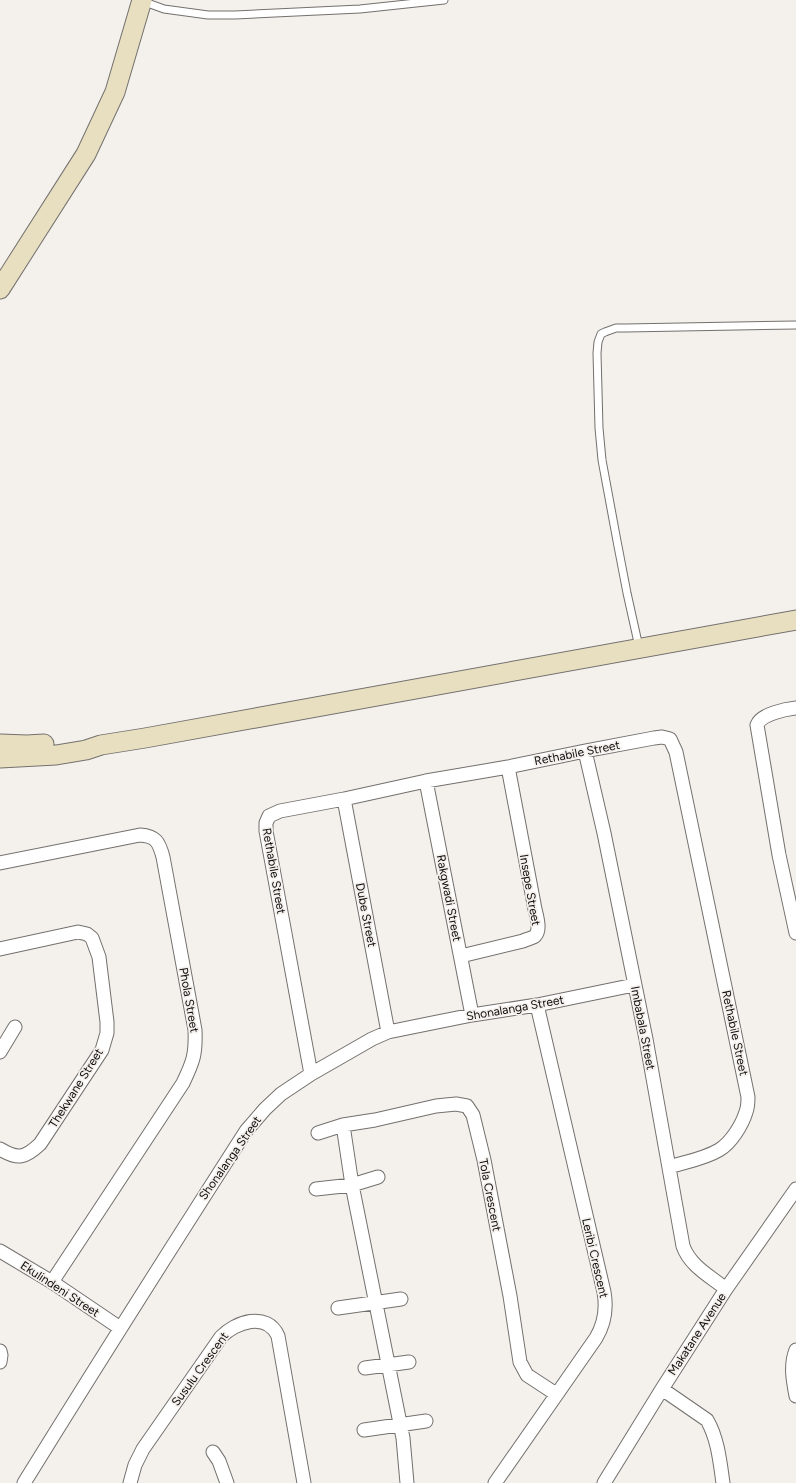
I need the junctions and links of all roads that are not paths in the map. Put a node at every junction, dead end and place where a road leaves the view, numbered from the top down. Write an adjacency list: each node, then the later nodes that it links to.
1 (444, 0): 2 (lane)
2 (142, 1): 3 (main road)
3 (0, 289)
4 (796, 324): 6 (lane)
5 (796, 620): 6 (main road)
6 (640, 649): 9 (main road)
7 (796, 708): 16 (street)
8 (0, 744): 9 (main road)
9 (101, 745): 11 (main road)
10 (585, 751): 12 (street, Rethabile Street); 19 (street, Imbabala Street); 29 (street, Rethabile Street)
11 (0, 758)
12 (508, 768): 13 (street, Rethabile Street); 18 (street, Insepe Street)
13 (426, 781): 14 (street, Rethabile Street); 18 (street, Rakgwadi Street)
14 (344, 799): 23 (street, Dube Street); 25 (street, Rethabile Street)
15 (0, 863): 35 (street, Phola Street)
16 (796, 932)
17 (0, 948): 28 (street, Thekwane Street)
18 (461, 956): 21 (street, Rakgwadi Street)
19 (634, 985): 20 (street, Shonalanga Street); 29 (street, Imbabala Street)
20 (537, 1005): 21 (street, Shonalanga Street); 48 (street, Leribi Crescent)
21 (472, 1015): 23 (street, Shonalanga Street)
22 (15, 1027): 24 (street)
23 (388, 1032): 25 (street, Shonalanga Street)
24 (0, 1052)
25 (311, 1074): 40 (street, Shonalanga Street)
26 (343, 1125): 27 (street, Tola Crescent); 31 (street); 48 (street, Tola Crescent)
27 (318, 1133)
28 (0, 1149)
29 (669, 1167): 36 (street, Imbabala Street)
30 (378, 1177): 31 (street)
31 (352, 1185): 32 (street); 38 (street)
32 (316, 1189)
33 (796, 1189): 36 (street, Makatane Avenue)
34 (0, 1251): 35 (street, Ekulindeni Street)
35 (52, 1282): 40 (street, Ekulindeni Street)
36 (726, 1289): 47 (street, Makatane Avenue)
37 (401, 1299): 38 (street)
38 (376, 1303): 39 (street); 45 (street)
39 (338, 1308)
40 (120, 1328): 54 (street, Shonalanga Street)
41 (796, 1350): 49 (street)
42 (0, 1351): 43 (street)
43 (0, 1362)
44 (409, 1362): 45 (street)
45 (388, 1365): 46 (street); 51 (street)
46 (365, 1368)
47 (662, 1389): 60 (street, Makatane Avenue); 61 (street)
48 (556, 1394): 59 (street, Leribi Crescent)
49 (796, 1396)
50 (426, 1420): 51 (street)
51 (400, 1424): 52 (street); 58 (street)
52 (364, 1430)
53 (213, 1452): 56 (street)
54 (24, 1483)
55 (130, 1483): 57 (street, Susulu Crescent)
56 (227, 1483)
57 (304, 1483)
58 (407, 1483)
59 (495, 1483)
60 (604, 1483)
61 (723, 1483)

